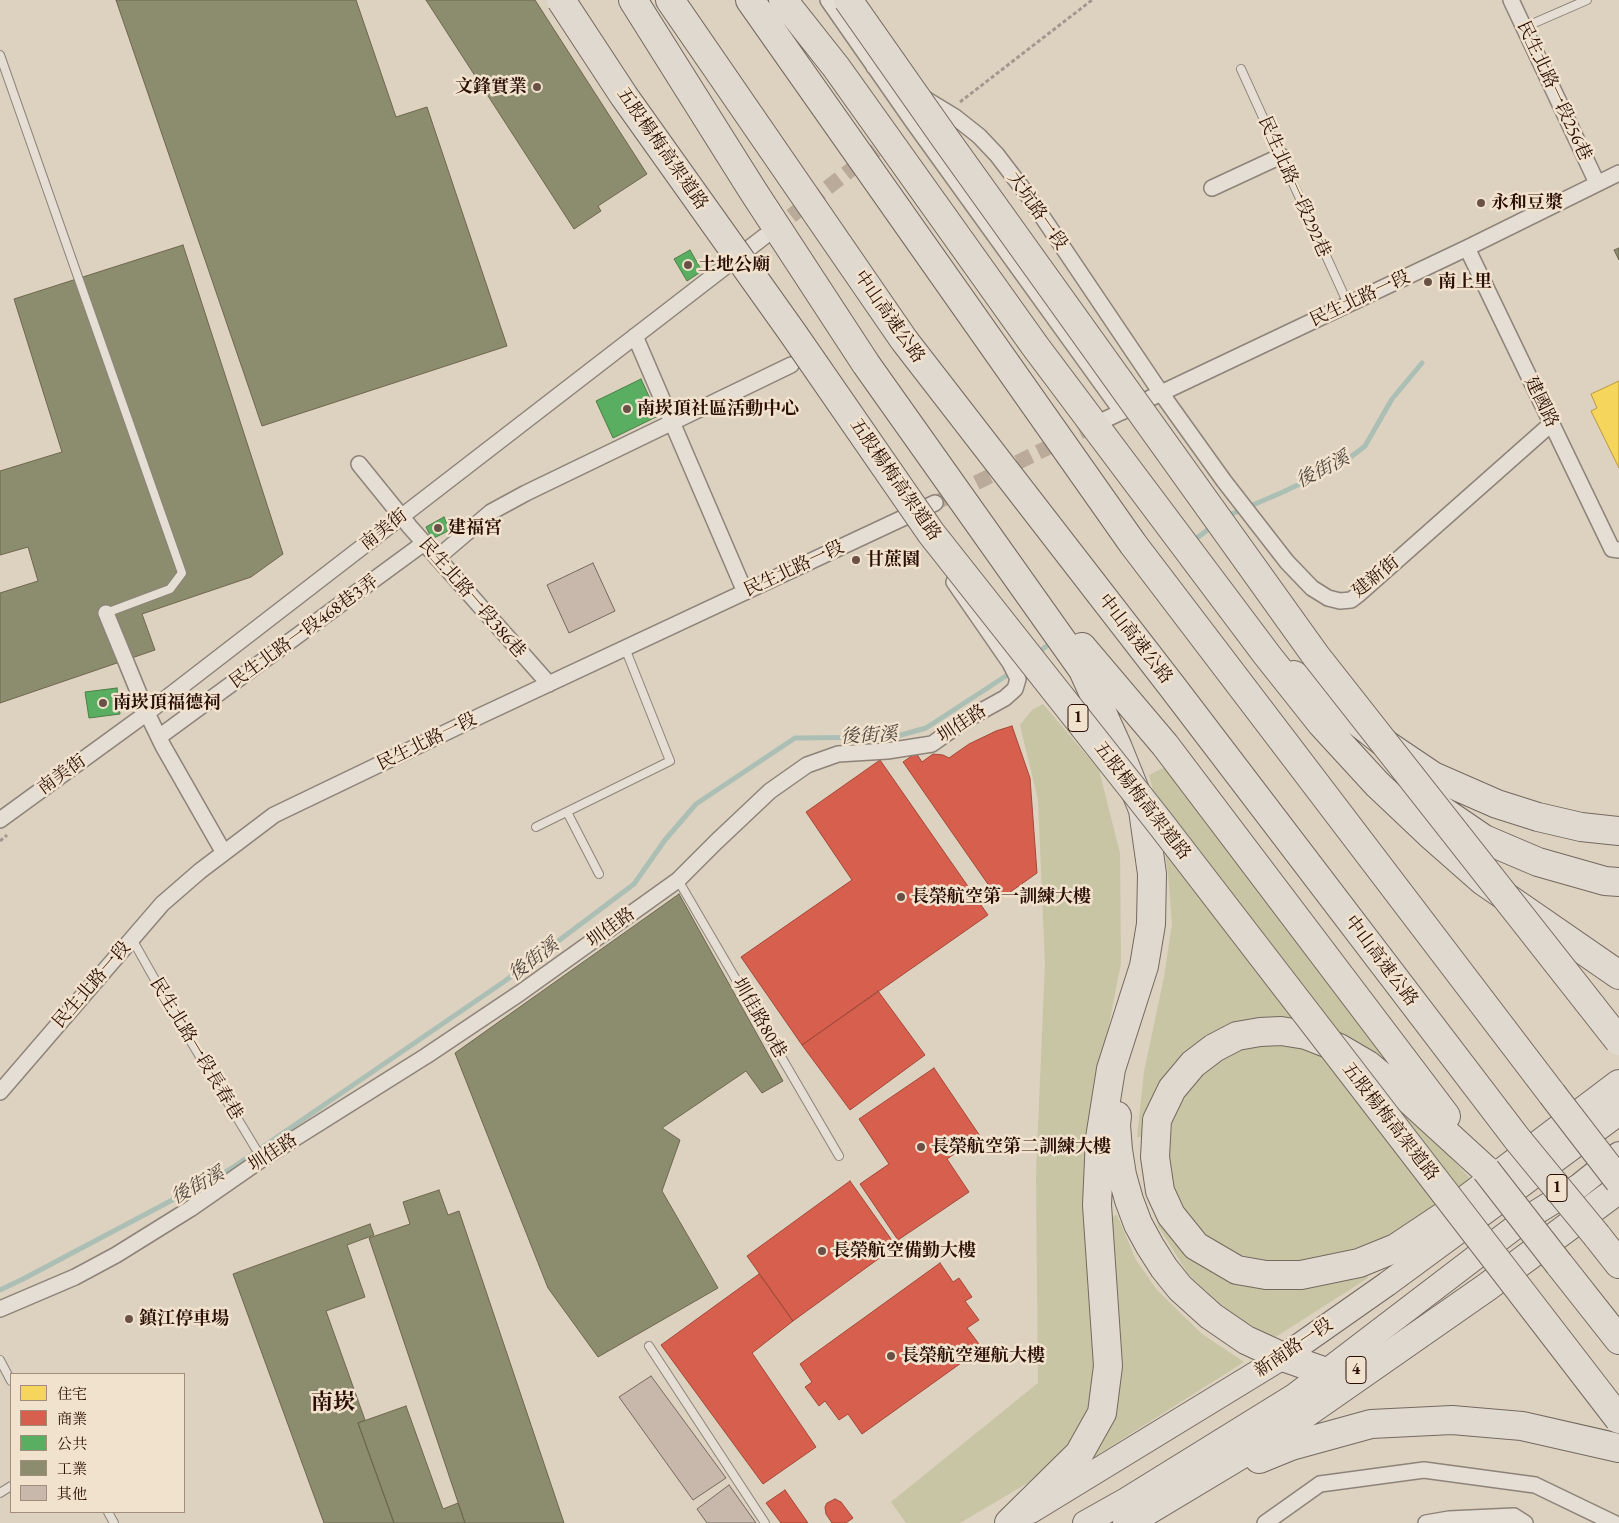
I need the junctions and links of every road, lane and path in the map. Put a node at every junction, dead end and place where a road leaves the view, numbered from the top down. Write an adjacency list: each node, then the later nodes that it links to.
1 (561, 0): 77 (highway, 五股楊梅高架道路 / 1, bridge)
2 (633, 0): 40 (highway)
3 (670, 0): 69 (highway, 中山高速公路 / 1, bridge)
4 (750, 0): 66 (highway, bridge)
5 (783, 0): 43 (highway)
6 (828, 0): 13 (street, 大坑路一段)
7 (848, 0): 57 (highway, bridge)
8 (1092, 0): 15 (path)
9 (1511, 0): 11 (street, 民生北路一段256巷)
10 (1588, 0): 11 (lane)
11 (1525, 27): 20 (street, 民生北路一段256巷)
12 (0, 55): 41 (lane)
13 (874, 67): 15 (street, 大坑路一段); 16 (street, 大坑路一段)
14 (1241, 69): 18 (lane, 民生北路一段292巷)
15 (941, 108): 16 (street); 27 (street, 大坑路一段)
16 (913, 122): 17 (street); 28 (street, 大坑路一段)
17 (899, 133)
18 (1280, 156): 21 (street); 24 (lane, 民生北路一段292巷)
19 (1619, 173): 20 (street, 民生北路一段)
20 (1597, 183): 23 (street, 民生北路一段)
21 (1212, 188)
22 (766, 236): 25 (street, 南美街)
23 (1467, 248): 24 (street, 民生北路一段); 31 (street, 建國路)
24 (1348, 304): 27 (street, 民生北路一段)
25 (635, 336): 29 (street); 34 (street, 南美街)
26 (791, 365): 29 (street)
27 (1160, 393): 28 (street, 民生北路一段); 31 (street, 建新街)
28 (1122, 412): 30 (street, 民生北路一段)
29 (672, 422): 38 (street); 39 (street)
30 (1100, 422)
31 (1551, 424): 37 (street, 建國路)
32 (359, 464): 34 (street, 民生北路一段386巷)
33 (935, 503): 35 (street, 民生北路一段)
34 (401, 516): 36 (street, 民生北路一段386巷); 45 (street, 南美街)
35 (908, 516): 39 (street, 民生北路一段); 53 (street, 圳佳路)
36 (424, 543): 38 (street, 民生北路一段386巷); 46 (street, 民生北路一段468巷3弄)
37 (1619, 550)
38 (438, 558): 44 (street, 民生北路一段386巷)
39 (745, 592): 42 (street, 民生北路一段)
40 (1034, 599): 58 (highway); 65 (highway)
41 (106, 613): 45 (street)
42 (625, 648): 44 (street, 民生北路一段); 47 (lane)
43 (1267, 655): 50 (highway); 54 (highway); 56 (highway, bridge)
44 (549, 684): 51 (street, 民生北路一段)
45 (147, 713): 46 (street); 48 (street, 南美街)
46 (159, 738): 51 (street)
47 (567, 812): 49 (lane); 52 (lane)
48 (0, 820)
49 (536, 827)
50 (1619, 831)
51 (224, 853): 55 (street, 民生北路一段)
52 (599, 874)
53 (678, 880): 63 (street, 圳佳路); 64 (lane, 圳佳路80巷)
54 (1619, 882)
55 (132, 938): 60 (street, 民生北路一段); 63 (lane, 民生北路一段長春巷)
56 (1619, 975)
57 (1619, 1041)
58 (1119, 1047): 73 (highway); 80 (highway)
59 (1619, 1084): 65 (highway)
60 (0, 1092)
61 (1619, 1113): 73 (main road, 新南路一段)
62 (1619, 1154): 68 (main road, 4)
63 (260, 1156): 70 (street, 圳佳路)
64 (839, 1156)
65 (1486, 1170): 71 (highway, bridge)
66 (1619, 1180): 68 (main road, 4)
67 (1619, 1189): 83 (highway)
68 (1584, 1194): 75 (main road, 新南路一段 / 4); 82 (main road, 4)
69 (1619, 1264)
70 (0, 1308)
71 (1619, 1340)
72 (649, 1346): 79 (lane)
73 (1283, 1357): 75 (highway); 80 (main road, 新南路一段)
74 (0, 1360): 76 (lane)
75 (1326, 1372): 81 (main road, 新南路一段 / 4)
76 (10, 1380)
77 (1619, 1419)
78 (1619, 1448): 84 (highway)
79 (765, 1523)
80 (1010, 1523)
81 (1085, 1523)
82 (1112, 1523)
83 (1127, 1523)
84 (1144, 1523)
85 (1265, 1523): 88 (street)
86 (1426, 1523): 87 (street)
87 (1525, 1523)
88 (1614, 1523)

